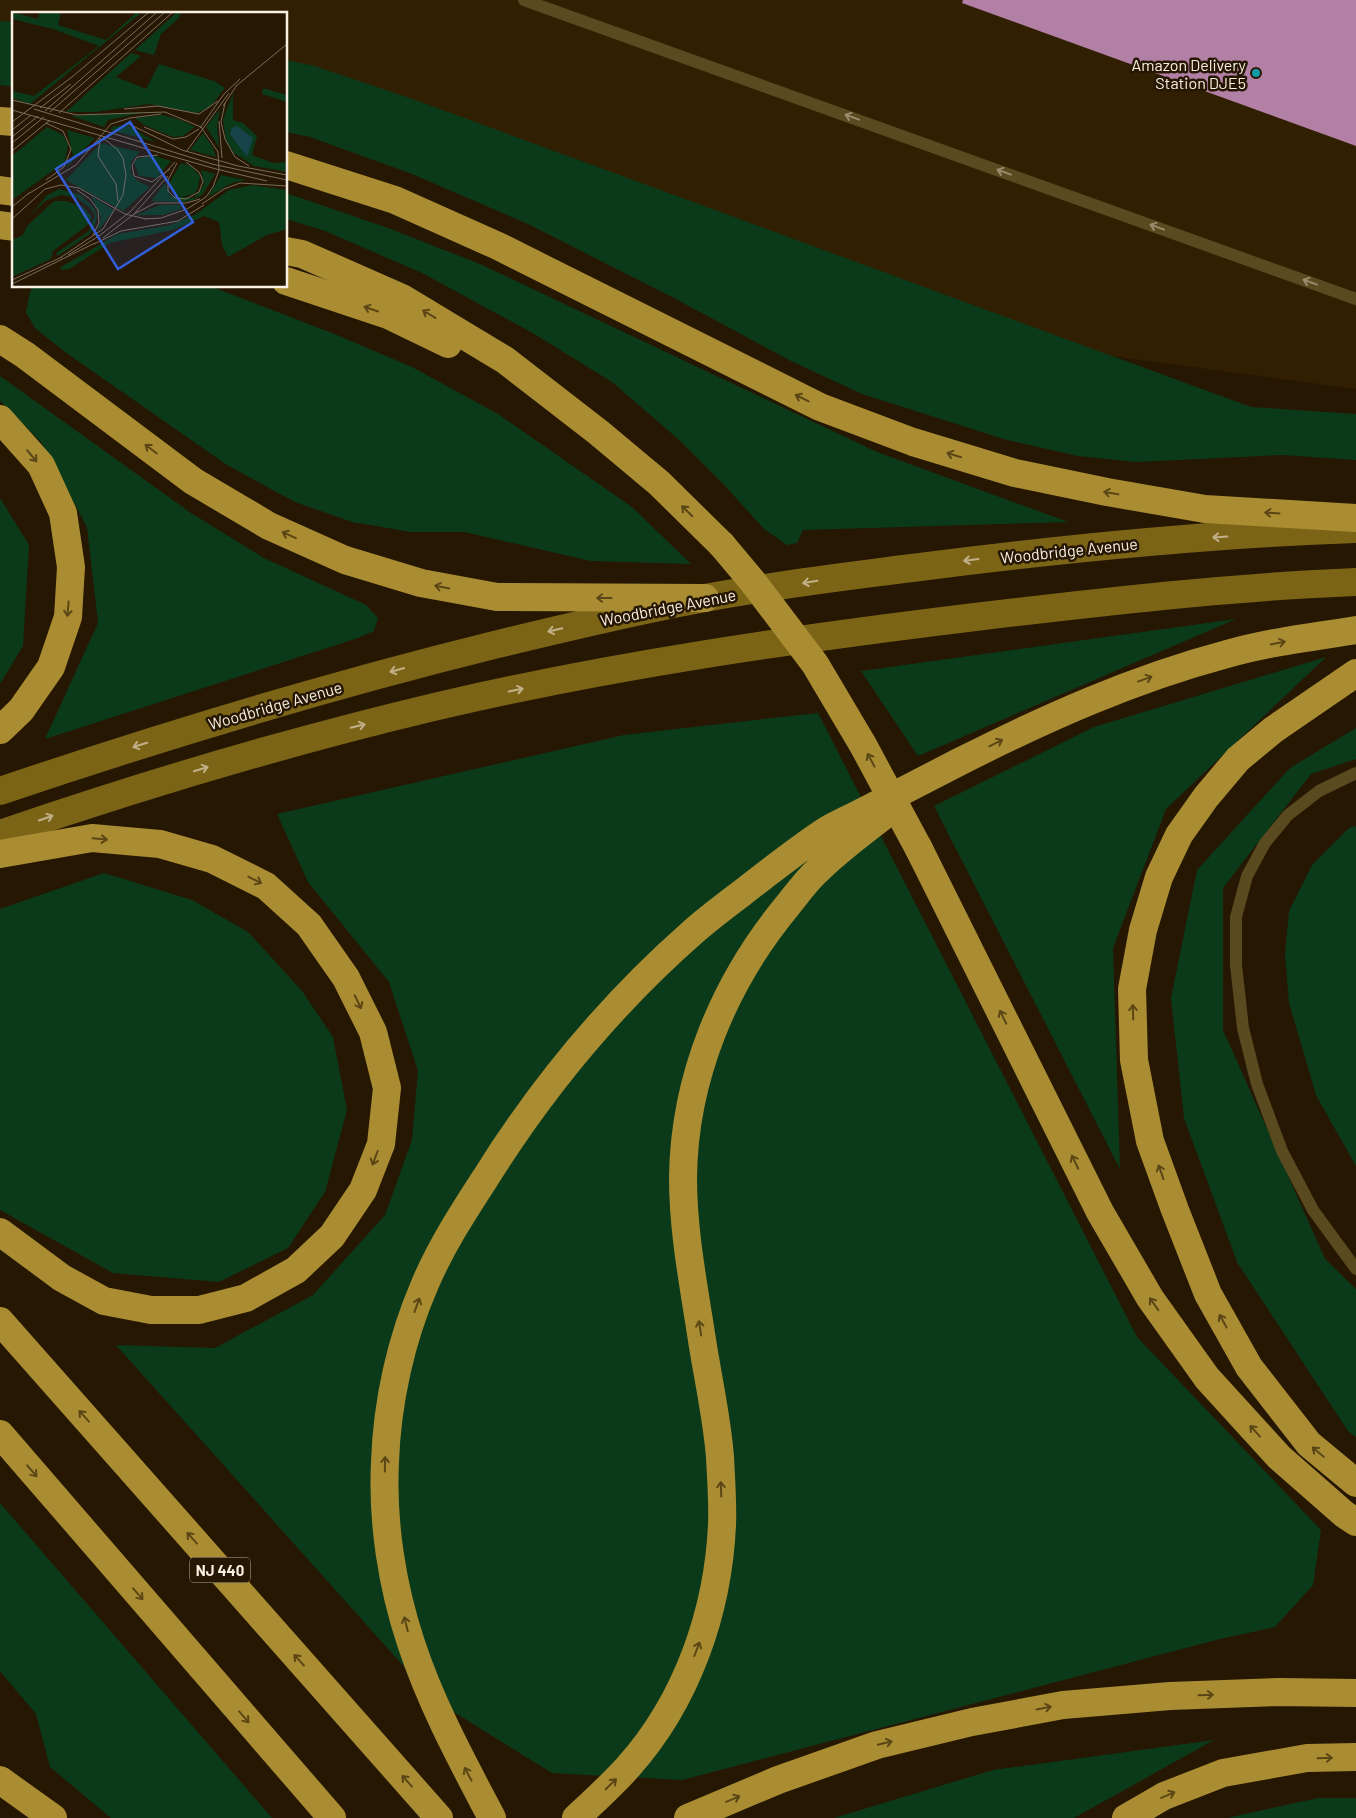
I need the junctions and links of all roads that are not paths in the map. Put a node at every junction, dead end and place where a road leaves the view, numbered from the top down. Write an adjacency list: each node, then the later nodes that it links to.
1 (524, 0): 5 (lane, one-way to 1)
2 (288, 166): 9 (highway, one-way to 2)
3 (288, 251): 8 (highway, one-way to 3)
4 (288, 282): 8 (highway, one-way to 4)
5 (1356, 299)
6 (0, 339): 12 (highway, one-way to 6)
7 (0, 419): 15 (highway, one-way to 15)
8 (598, 432): 26 (highway, one-way to 8, bridge)
9 (1356, 518)
10 (1356, 529): 12 (main road, Woodbridge Avenue, one-way to 12)
11 (1356, 582): 19 (main road, one-way to 11)
12 (705, 598): 18 (main road, Woodbridge Avenue, one-way to 18)
13 (1356, 630): 16 (highway, one-way to 13)
14 (1356, 673): 25 (highway, one-way to 14)
15 (0, 730)
16 (952, 766): 34 (highway, one-way to 16); 35 (highway, one-way to 16)
17 (1356, 773): 22 (lane)
18 (0, 791)
19 (0, 834)
20 (0, 854): 21 (highway, one-way to 21)
21 (0, 1232)
22 (1356, 1269)
23 (0, 1322): 33 (highway, NJ 440, one-way to 23)
24 (0, 1434): 32 (highway, one-way to 32)
25 (1356, 1483)
26 (1356, 1522)
27 (1356, 1694): 36 (highway, one-way to 27)
28 (1356, 1757): 37 (highway, one-way to 28)
29 (0, 1764): 31 (highway)
30 (0, 1780): 31 (highway)
31 (46, 1812)
32 (332, 1818)
33 (439, 1818)
34 (492, 1818)
35 (576, 1818)
36 (688, 1818)
37 (1126, 1818)

